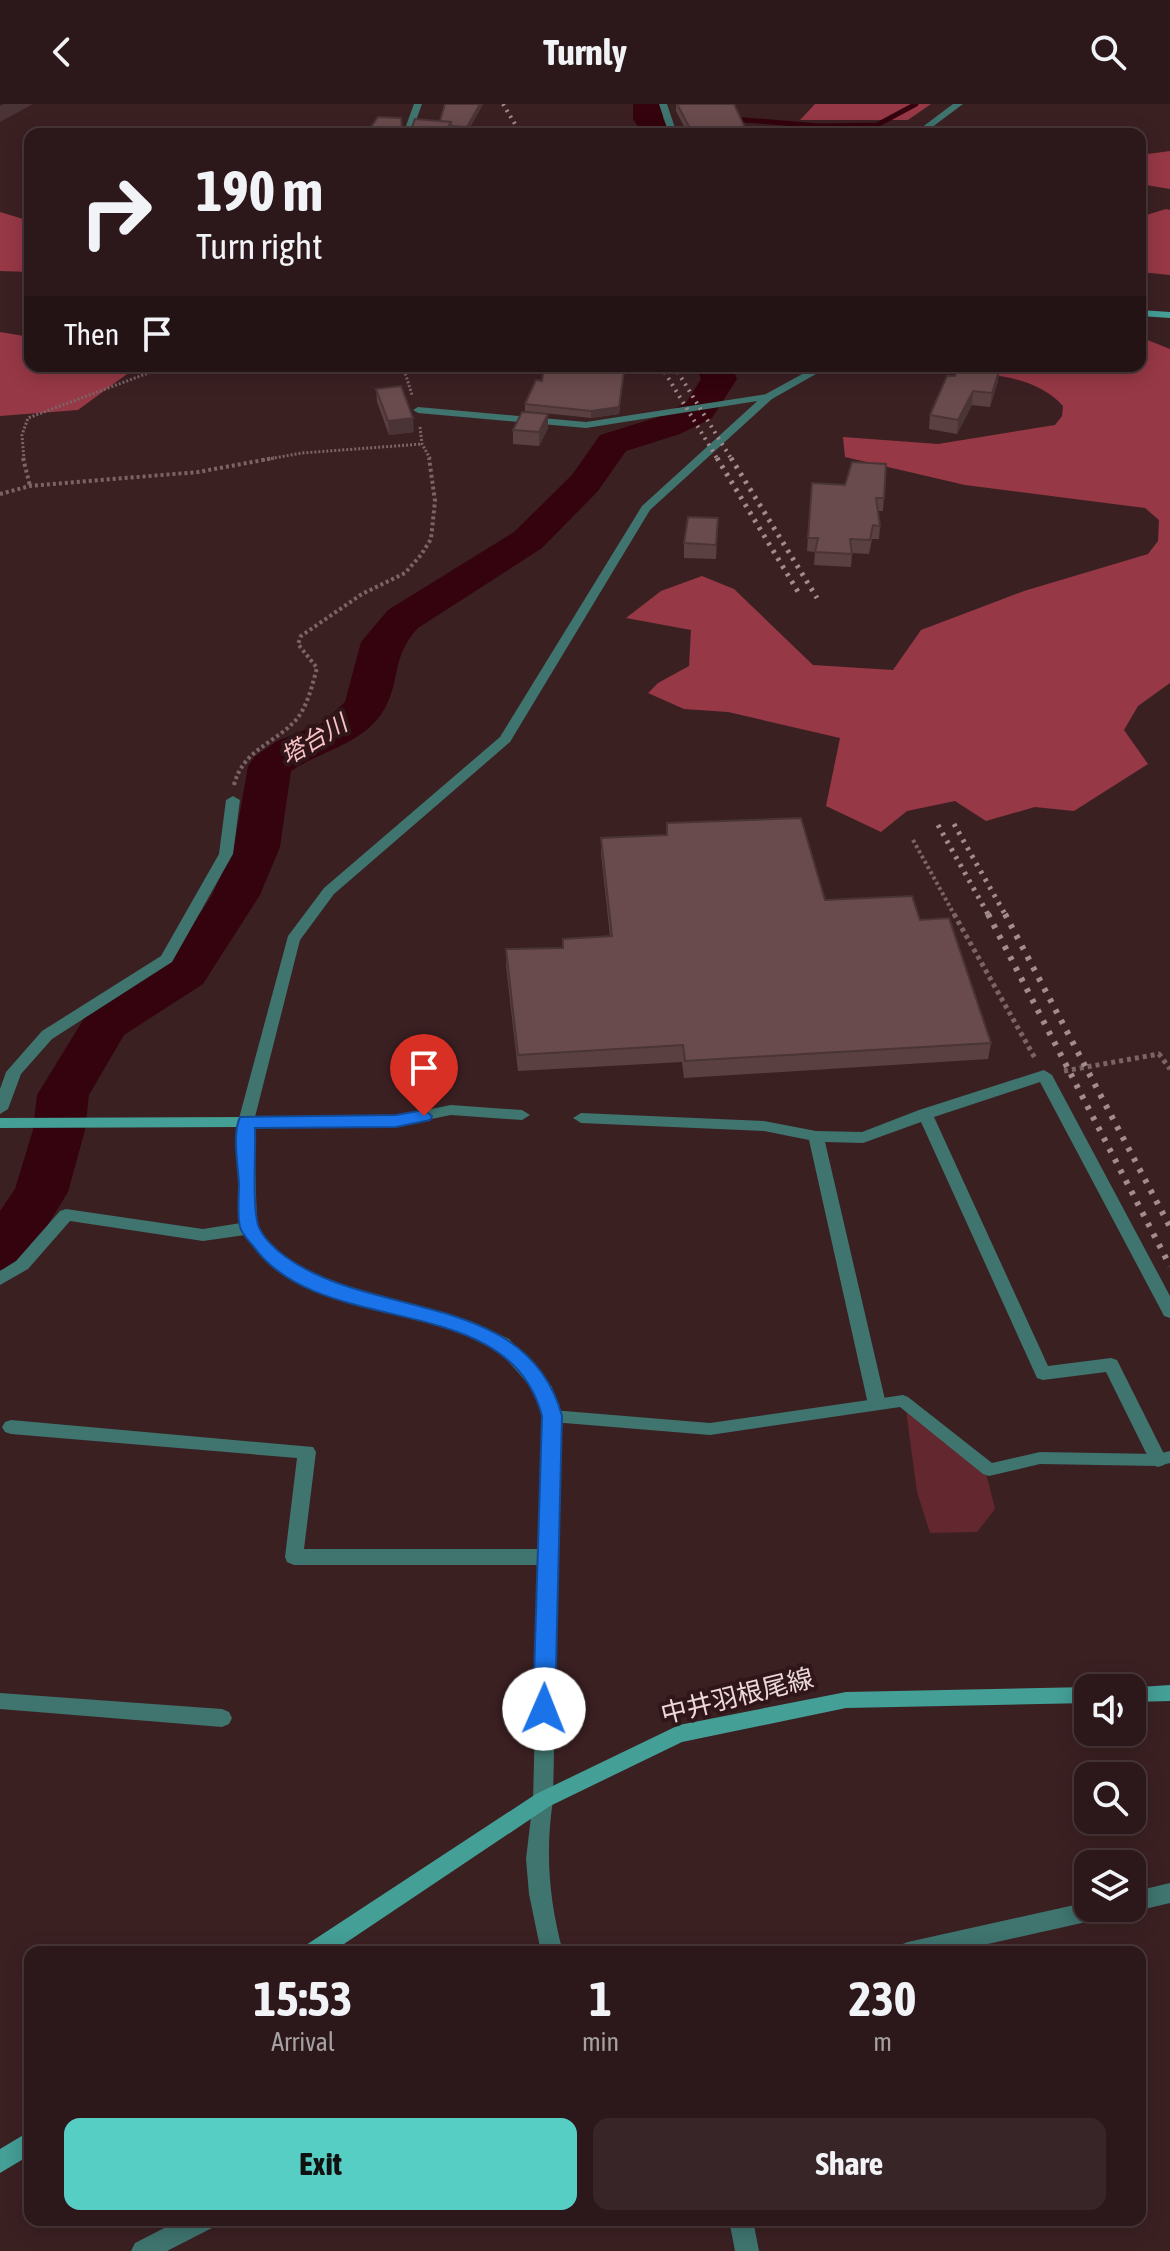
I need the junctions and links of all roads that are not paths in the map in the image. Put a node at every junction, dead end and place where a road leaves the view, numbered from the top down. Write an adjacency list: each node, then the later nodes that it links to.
1 (418, 104): 4 (lane)
2 (663, 104): 5 (street)
3 (959, 104): 6 (street)
4 (409, 128)
5 (671, 128)
6 (925, 128)
7 (1146, 313): 8 (main road)
8 (1170, 315)
9 (814, 372): 10 (street)
10 (768, 397): 11 (lane); 17 (street)
11 (418, 410)
12 (233, 800): 13 (street)
13 (0, 1109)
14 (925, 1114): 19 (street); 22 (street); 26 (street)
15 (522, 1115): 17 (street)
16 (581, 1118): 19 (street)
17 (246, 1122): 18 (main road); 20 (street)
18 (0, 1123)
19 (816, 1136): 23 (street)
20 (249, 1228): 21 (street); 24 (street)
21 (0, 1279)
22 (1170, 1312)
23 (877, 1404): 24 (lane); 26 (lane)
24 (552, 1416): 27 (street)
25 (11, 1427): 27 (street)
26 (1164, 1458)
27 (546, 1557): 33 (street)
28 (1170, 1693): 29 (main road)
29 (1146, 1694)
30 (1074, 1695): 33 (main road, 中井羽根尾線)
31 (0, 1701): 32 (street)
32 (222, 1718)
33 (543, 1800): 37 (main road, 中井羽根尾線); 38 (street)
34 (1170, 1893): 35 (street)
35 (1146, 1899)
36 (1074, 1915): 39 (street)
37 (323, 1946)
38 (550, 1946)
39 (935, 1946)
40 (24, 2146): 41 (main road)
41 (0, 2162)
42 (192, 2226): 44 (street)
43 (742, 2226): 45 (street)
44 (143, 2251)
45 (747, 2251)

